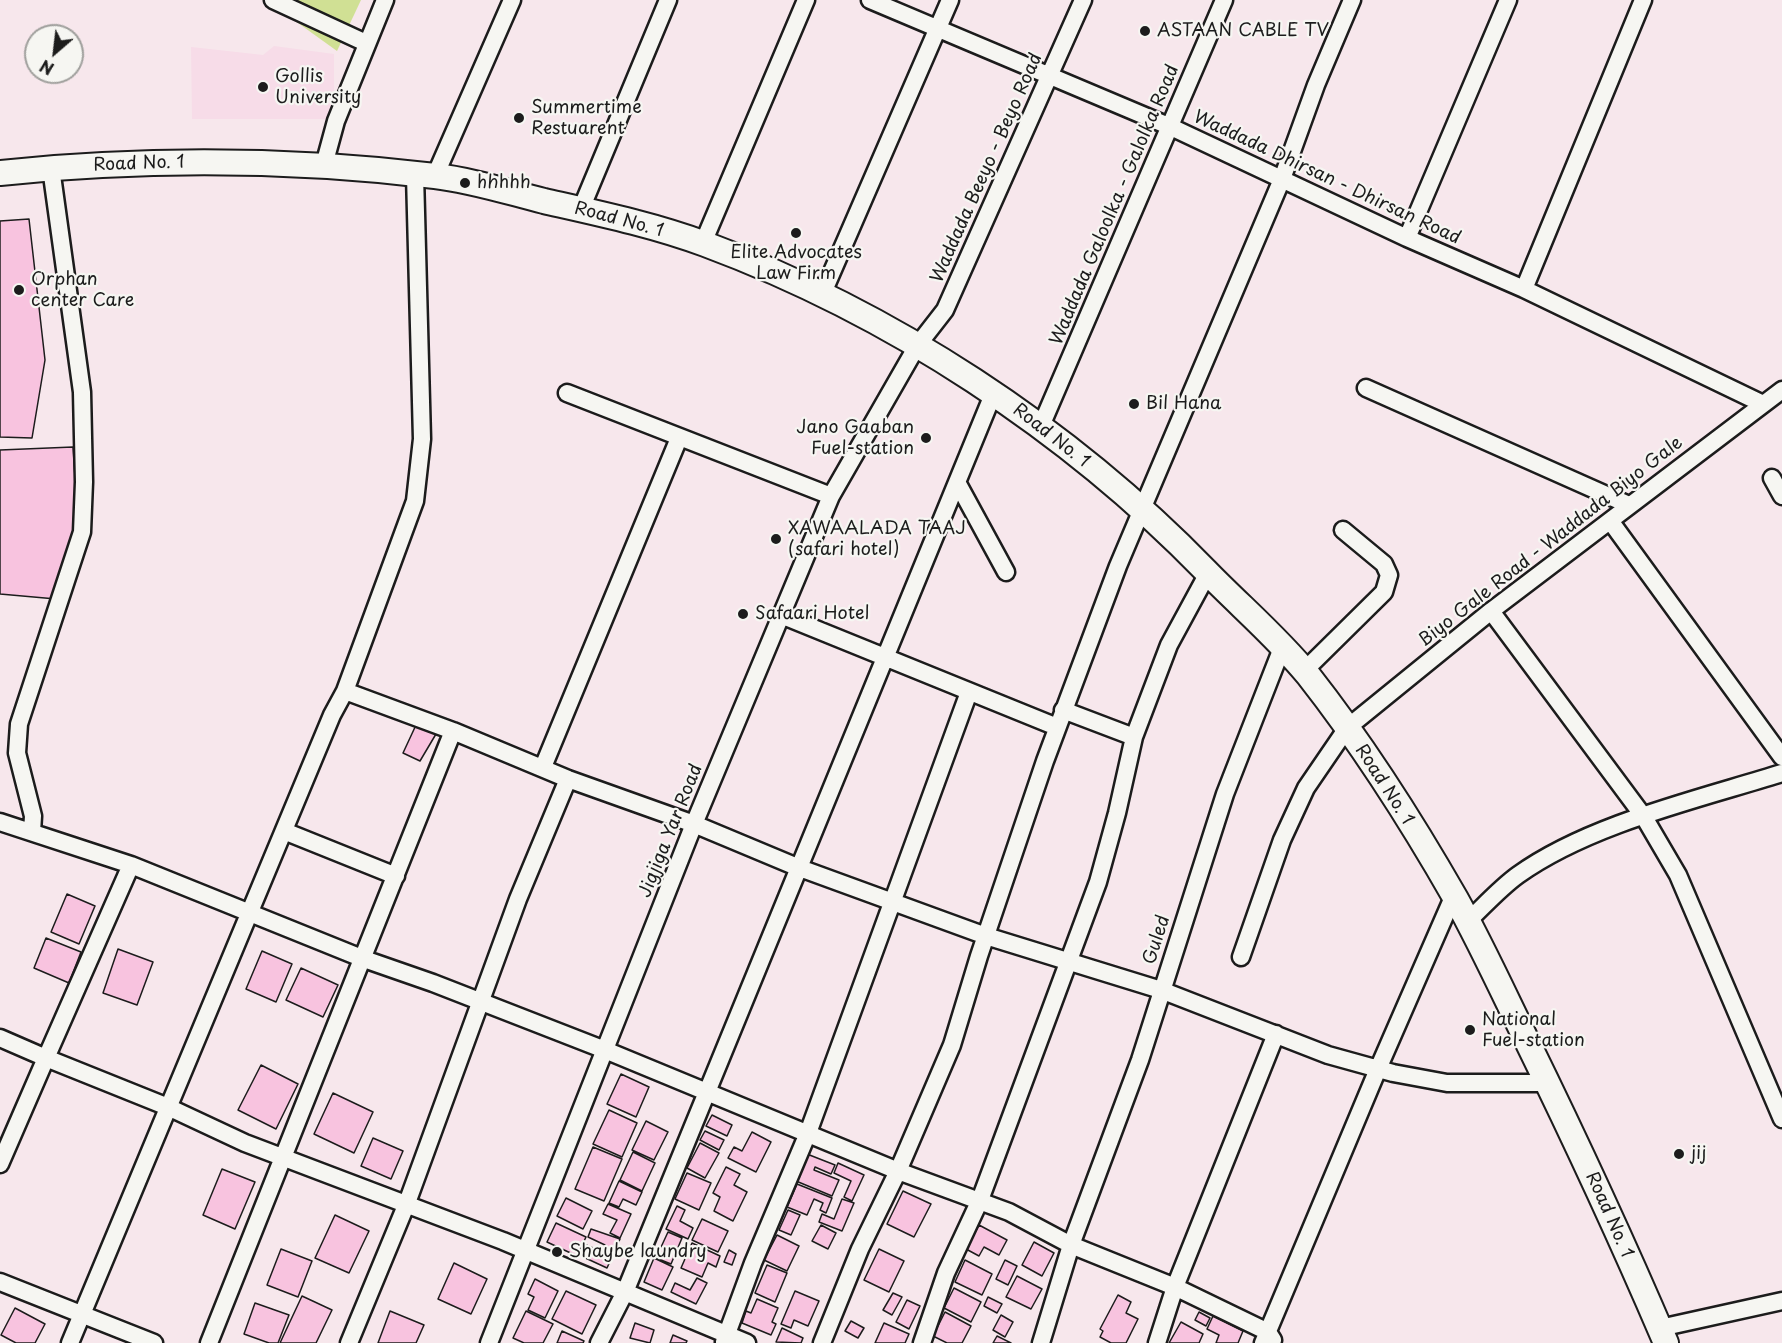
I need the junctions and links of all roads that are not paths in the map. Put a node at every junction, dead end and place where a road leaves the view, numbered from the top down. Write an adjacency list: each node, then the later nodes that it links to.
1 (273, 0): 14 (street)
2 (385, 0): 14 (street)
3 (512, 0): 20 (street)
4 (668, 0): 22 (street)
5 (806, 0): 24 (street)
6 (870, 0): 13 (street, Waddada Dhirsan - Dhirsan Road)
7 (950, 0): 13 (street)
8 (1083, 0): 15 (street, Waddada Beeyo - Beyo Road)
9 (1224, 0): 16 (street, Waddada Galoolka - Galolka Road)
10 (1352, 0): 21 (street)
11 (1508, 0): 23 (street)
12 (1643, 0): 25 (street)
13 (937, 29): 15 (street, Waddada Dhirsan - Dhirsan Road); 26 (street)
14 (366, 43): 17 (street)
15 (1050, 78): 16 (street, Waddada Dhirsan - Dhirsan Road); 27 (street, Waddada Beeyo - Beyo Road)
16 (1170, 127): 21 (street, Waddada Dhirsan - Dhirsan Road); 33 (street, Waddada Galoolka - Galolka Road)
17 (324, 165): 18 (highway, Road No. 1); 20 (highway, Road No. 1)
18 (51, 168): 19 (highway, Road No. 1); 65 (street)
19 (0, 173)
20 (425, 176): 22 (highway, Road No. 1); 50 (street)
21 (1282, 179): 23 (street, Waddada Dhirsan - Dhirsan Road); 40 (street)
22 (581, 209): 24 (highway, Road No. 1)
23 (1407, 238): 25 (street, Waddada Dhirsan - Dhirsan Road)
24 (703, 243): 26 (highway, Road No. 1)
25 (1524, 289): 32 (street, Waddada Dhirsan - Dhirsan Road)
26 (822, 295): 27 (highway, Road No. 1)
27 (917, 346): 30 (highway, Road No. 1); 37 (street, Jigjiga Yar Road)
28 (1366, 388): 39 (street)
29 (1782, 390): 32 (street, Biyo Gale Road - Waddada Biyo Gale)
30 (994, 392): 33 (highway, Road No. 1); 36 (street)
31 (567, 393): 34 (street)
32 (1763, 404): 39 (street, Biyo Gale Road - Waddada Biyo Gale)
33 (1041, 426): 40 (highway, Road No. 1)
34 (679, 438): 37 (street); 58 (street)
35 (1772, 478): 38 (street)
36 (957, 482): 43 (street); 48 (street)
37 (831, 496): 46 (street, Jigjiga Yar Road)
38 (1782, 496)
39 (1629, 505): 41 (street, Biyo Gale Road - Waddada Biyo Gale)
40 (1143, 510): 44 (highway, Road No. 1); 52 (street)
41 (1611, 522): 45 (street, Biyo Gale Road - Waddada Biyo Gale); 57 (street)
42 (1343, 531): 49 (street)
43 (1006, 573)
44 (1208, 573): 47 (highway, Road No. 1); 56 (street)
45 (1491, 611): 54 (street, Biyo Gale Road - Waddada Biyo Gale); 61 (street)
46 (781, 615): 48 (street); 63 (street, Jigjiga Yar Road)
47 (1282, 648): 49 (highway, Road No. 1); 77 (street, Guled)
48 (884, 657): 51 (street); 67 (street)
49 (1304, 671): 54 (highway, Road No. 1)
50 (345, 691): 55 (street); 64 (street)
51 (969, 692): 53 (street); 70 (street)
52 (1063, 710): 53 (street); 56 (street)
53 (1058, 727): 73 (street)
54 (1347, 728): 69 (highway, Road No. 1); 74 (street, Biyo Gale Road - Waddada Biyo Gale)
55 (453, 731): 58 (street); 68 (street)
56 (1134, 737): 76 (street)
57 (1782, 757)
58 (543, 767): 60 (street)
59 (1782, 773): 61 (street)
60 (568, 779): 63 (street); 78 (street)
61 (1644, 817): 72 (street); 87 (street)
62 (0, 822): 65 (street)
63 (694, 824): 67 (street); 81 (street, Jigjiga Yar Road)
64 (284, 831): 68 (street); 71 (street)
65 (32, 832): 66 (street)
66 (131, 865): 71 (street); 82 (street)
67 (797, 867): 70 (street); 85 (street)
68 (396, 876): 75 (street)
69 (1454, 895): 72 (highway, Road No. 1); 83 (street)
70 (894, 900): 73 (street); 88 (street)
71 (249, 911): 75 (street); 86 (street)
72 (1468, 921): 84 (highway, Road No. 1)
73 (986, 936): 76 (street); 91 (street)
74 (1241, 957)
75 (364, 959): 78 (street); 89 (street)
76 (1069, 962): 77 (street); 92 (street)
77 (1161, 990): 79 (street); 94 (street, Guled)
78 (483, 1002): 81 (street); 93 (street)
79 (1276, 1034): 83 (street); 97 (street)
80 (0, 1038): 82 (street)
81 (605, 1050): 85 (street); 95 (street, Jigjiga Yar Road)
82 (46, 1058): 86 (street); 90 (street)
83 (1378, 1068): 84 (street); 103 (street)
84 (1547, 1083): 101 (highway, Road No. 1)
85 (705, 1092): 88 (street); 98 (street)
86 (168, 1107): 89 (street); 100 (street)
87 (1782, 1119)
88 (808, 1133): 91 (street); 102 (street)
89 (285, 1157): 93 (street); 106 (street)
90 (0, 1164)
91 (898, 1172): 92 (street); 111 (street)
92 (980, 1200): 94 (street); 112 (street)
93 (407, 1203): 95 (street); 107 (street)
94 (1071, 1245): 97 (street); 113 (street, Guled)
95 (526, 1251): 98 (street); 108 (street, Jigjiga Yar Road)
96 (0, 1282): 100 (street)
97 (1174, 1287): 103 (street); 114 (street)
98 (625, 1292): 102 (street); 109 (street)
99 (1782, 1301): 101 (street)
100 (83, 1316): 104 (street); 105 (street)
101 (1663, 1336)
102 (725, 1338): 110 (street)
103 (1269, 1339)
104 (70, 1343)
105 (154, 1343)
106 (210, 1343)
107 (349, 1343)
108 (489, 1343)
109 (598, 1343)
110 (747, 1343)
111 (822, 1343)
112 (922, 1343)
113 (1041, 1343)
114 (1158, 1343)

